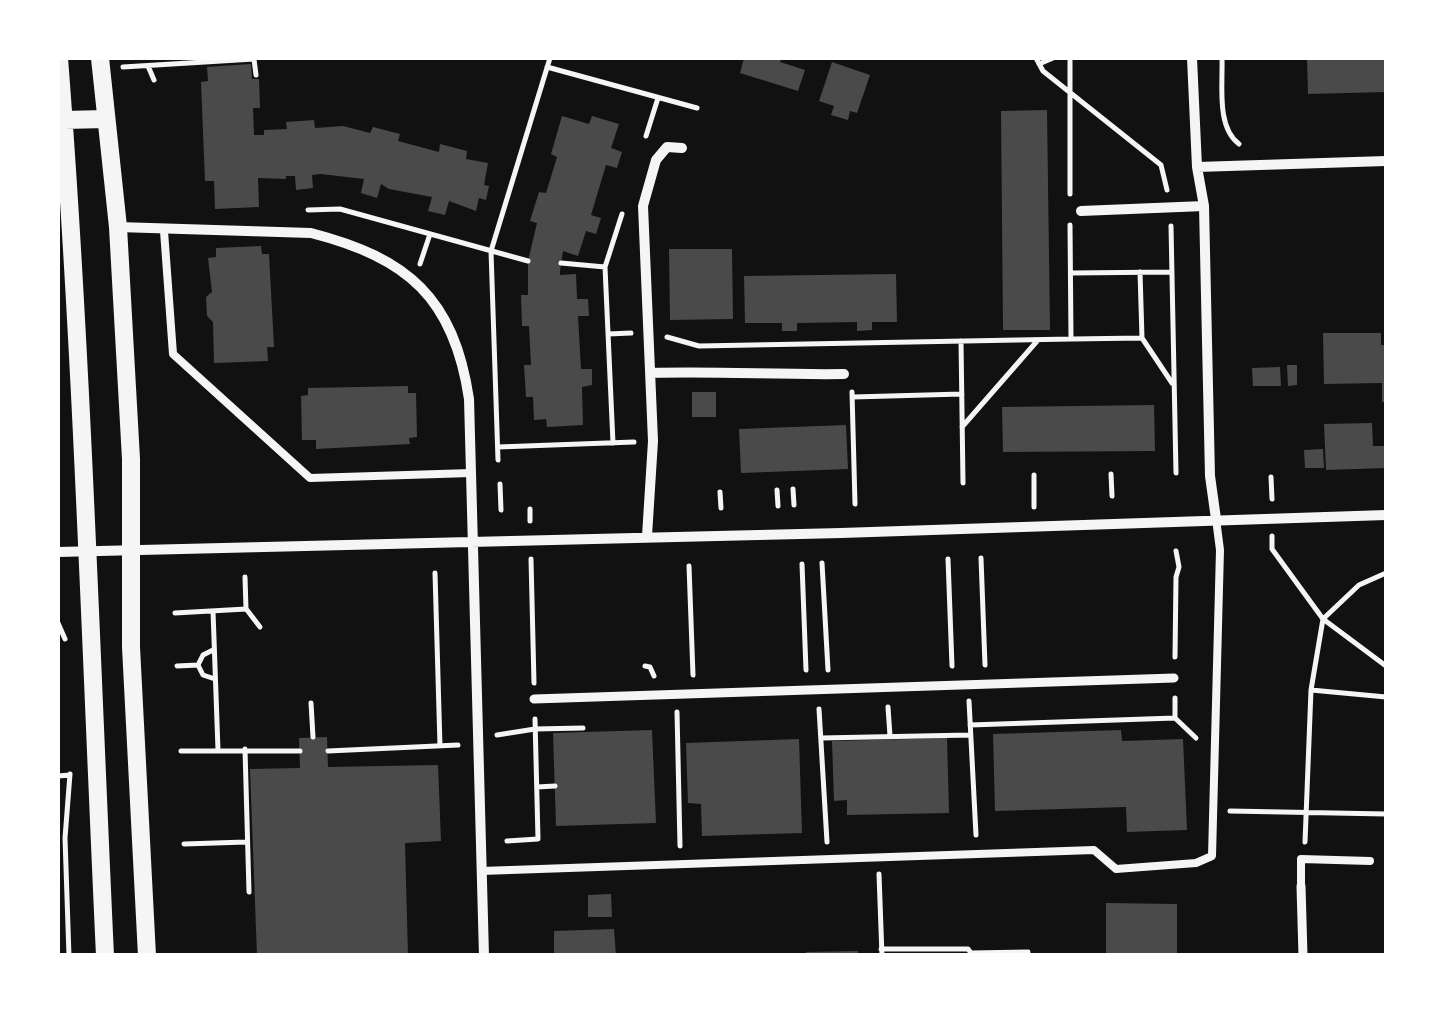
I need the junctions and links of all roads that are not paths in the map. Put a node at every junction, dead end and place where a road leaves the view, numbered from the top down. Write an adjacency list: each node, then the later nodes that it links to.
1 (59, 58): 5 (street)
2 (100, 58): 4 (street)
3 (1192, 58): 8 (street)
4 (106, 119): 5 (street); 11 (street)
5 (64, 120): 22 (street)
6 (682, 148): 13 (street)
7 (1386, 161): 8 (street)
8 (1197, 166): 9 (street)
9 (1204, 206): 10 (street); 17 (street)
10 (1081, 210)
11 (118, 227): 12 (street); 20 (street)
12 (164, 231): 15 (street); 15 (lane)
13 (651, 373): 14 (street); 18 (street)
14 (844, 374)
15 (471, 473): 19 (street)
16 (1386, 515): 17 (street)
17 (1216, 520): 18 (street); 26 (lane)
18 (647, 536): 19 (street)
19 (472, 541): 20 (street); 26 (street)
20 (132, 550): 22 (street); 29 (street)
21 (58, 552): 22 (street)
22 (87, 552): 28 (street)
23 (1174, 678): 24 (street)
24 (534, 699)
25 (1370, 862): 27 (lane)
26 (481, 871): 30 (street)
27 (1302, 886): 31 (street)
28 (105, 956)
29 (147, 956)
30 (484, 956)
31 (1302, 956)

